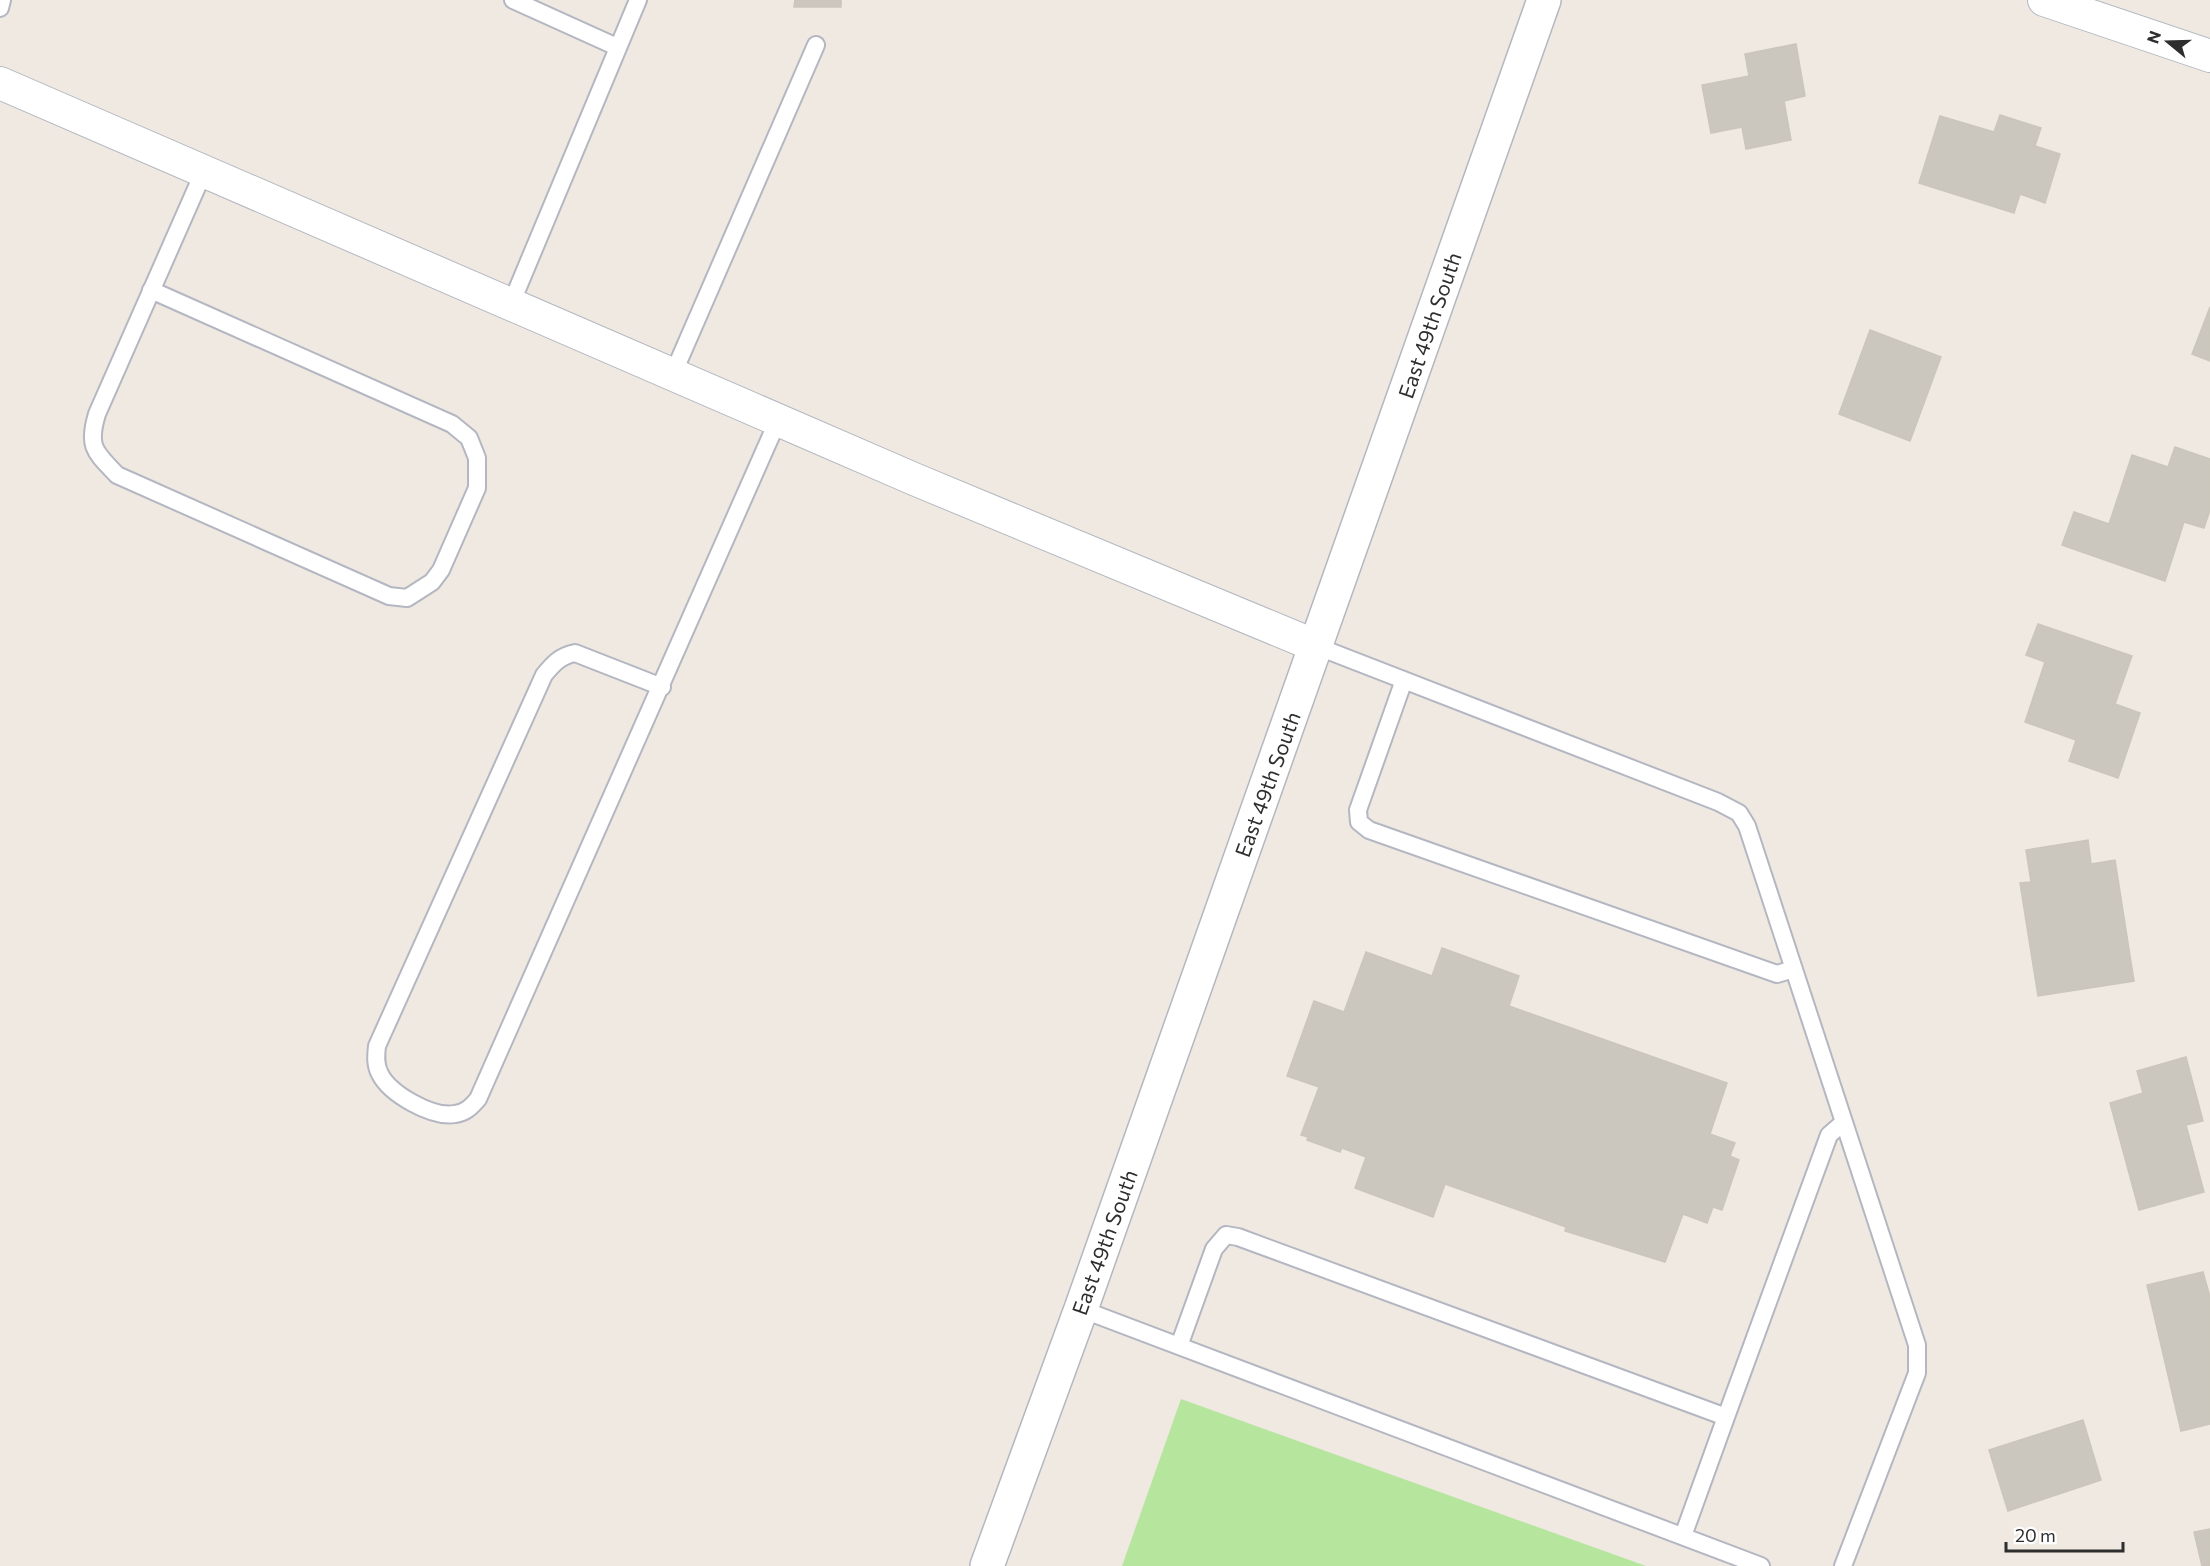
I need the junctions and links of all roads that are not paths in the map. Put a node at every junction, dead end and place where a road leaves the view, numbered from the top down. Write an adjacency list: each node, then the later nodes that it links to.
1 (2, 0): 6 (lane)
2 (513, 0): 8 (lane)
3 (638, 0): 8 (lane)
4 (1544, 0): 16 (street, East 49th South)
5 (2044, 0): 9 (street)
6 (0, 8)
7 (816, 45): 14 (lane)
8 (617, 47): 13 (lane)
9 (2210, 56)
10 (0, 83): 11 (street)
11 (204, 171): 12 (lane); 13 (street)
12 (152, 290): 12 (lane)
13 (511, 304): 14 (street)
14 (673, 375): 15 (street)
15 (778, 420): 16 (street); 18 (lane)
16 (1316, 646): 17 (lane); 21 (street, East 49th South)
17 (1404, 680): 19 (lane); 19 (lane)
18 (662, 687): 18 (lane)
19 (1794, 969): 20 (lane)
20 (1844, 1122): 23 (lane); 27 (lane)
21 (1081, 1309): 22 (lane); 25 (street, East 49th South)
22 (1179, 1346): 23 (lane); 24 (lane)
23 (1726, 1418): 24 (lane)
24 (1683, 1536): 26 (lane)
25 (987, 1566)
26 (1761, 1566)
27 (1843, 1566)

